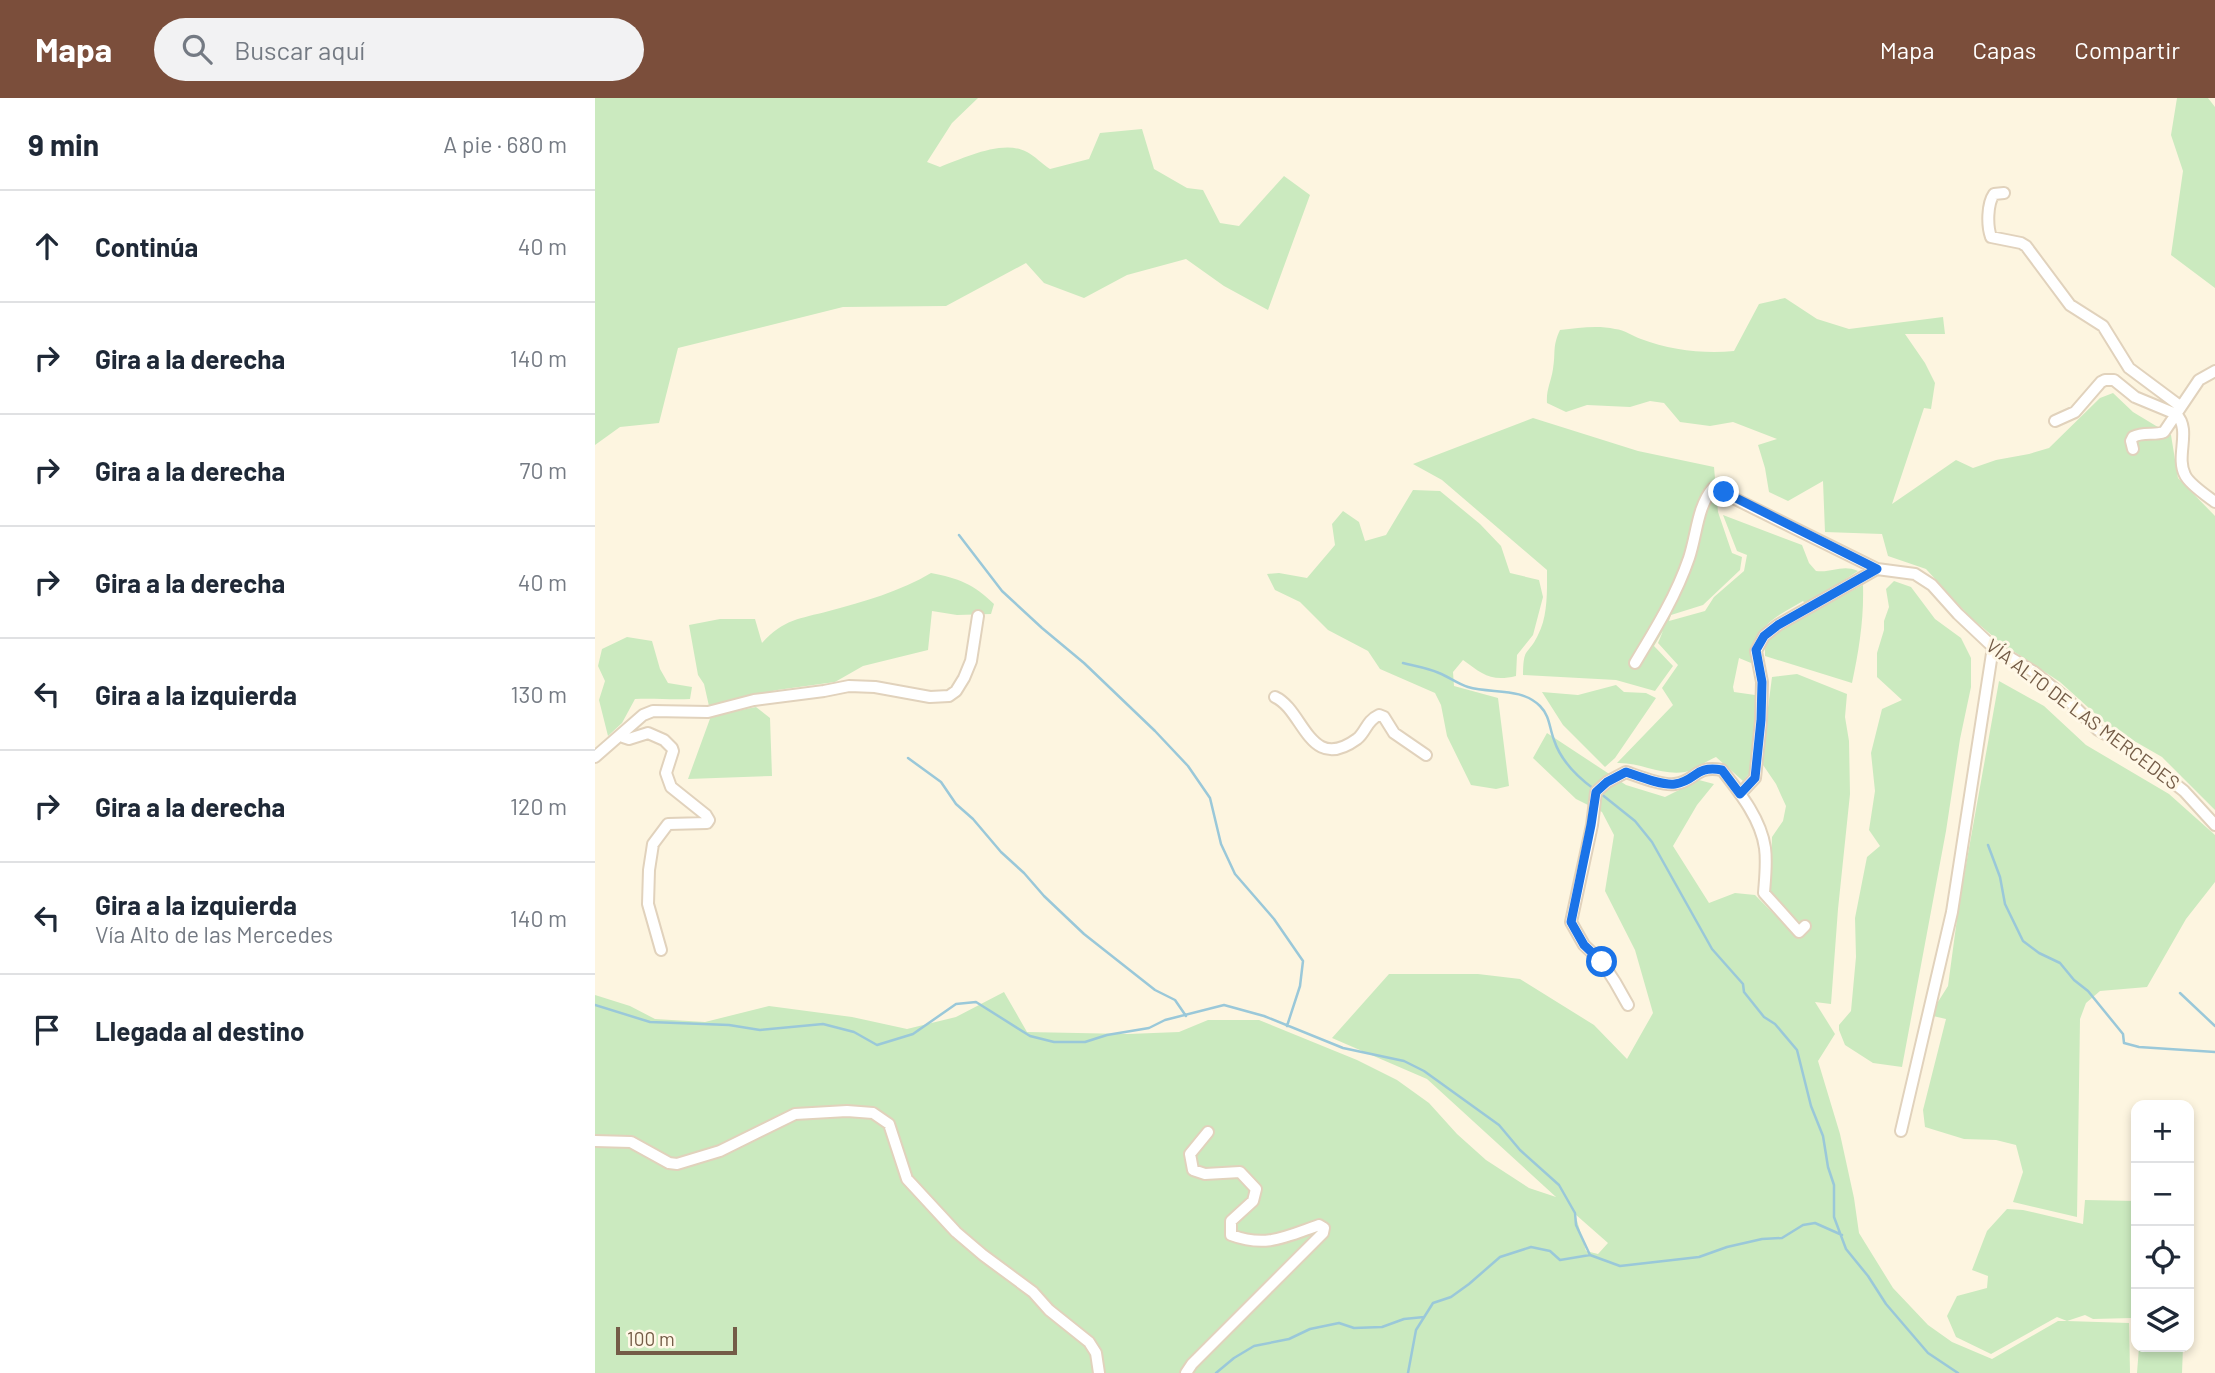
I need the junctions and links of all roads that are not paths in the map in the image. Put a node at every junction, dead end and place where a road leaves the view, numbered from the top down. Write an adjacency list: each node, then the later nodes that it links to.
1 (2004, 193): 3 (street)
2 (2215, 371): 3 (street)
3 (2178, 410): 4 (street); 5 (street); 6 (street)
4 (2055, 421)
5 (2133, 449)
6 (2215, 502)
7 (1877, 569): 9 (street, VÍA ALTO DE LAS MERCEDES); 10 (street, VÍA ALTO DE LAS MERCEDES); 15 (street)
8 (978, 616): 12 (street)
9 (1993, 646): 16 (street, VÍA ALTO DE LAS MERCEDES); 20 (street)
10 (1635, 663)
11 (1275, 697): 13 (street)
12 (622, 734): 14 (street); 18 (street)
13 (1426, 755)
14 (595, 757)
15 (1740, 794): 17 (street); 19 (street)
16 (2215, 825)
17 (1805, 926)
18 (661, 950)
19 (1628, 1005)
20 (1901, 1131)
21 (1208, 1132): 24 (street)
22 (595, 1142): 23 (street)
23 (1099, 1373)
24 (1185, 1373)

